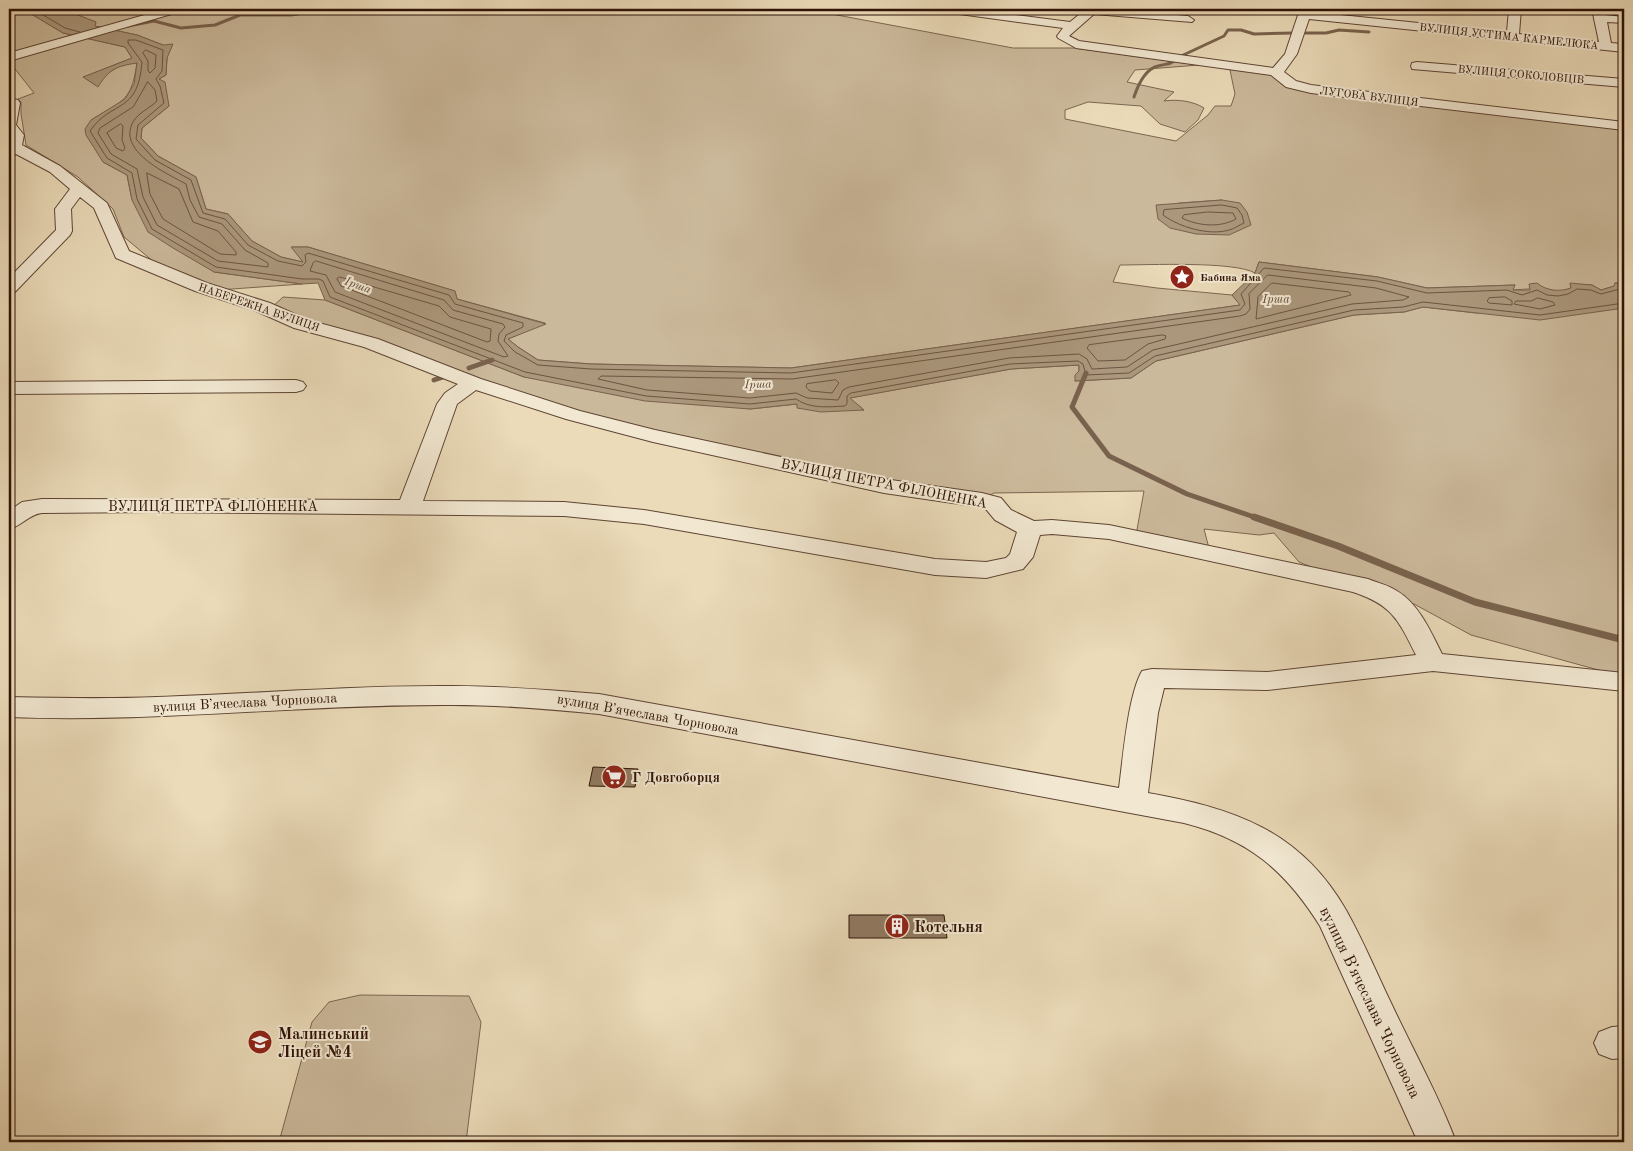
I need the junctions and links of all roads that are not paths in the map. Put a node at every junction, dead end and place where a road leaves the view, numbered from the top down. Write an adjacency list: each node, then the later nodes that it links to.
1 (178, 9): 6 (street)
2 (945, 9): 11 (street)
3 (1515, 9): 12 (street)
4 (1090, 11): 8 (street); 9 (street); 11 (street)
5 (1305, 12): 12 (street, ВУЛИЦЯ УСТИМА КАРМЕЛЮКА); 17 (street)
6 (143, 13): 15 (street)
7 (1599, 13): 10 (street); 13 (street)
8 (1068, 14)
9 (1188, 20)
10 (1624, 20)
11 (1072, 26): 17 (street, ЛУГОВА ВУЛИЦЯ)
12 (1513, 37): 13 (street, ВУЛИЦЯ УСТИМА КАРМЕЛЮКА)
13 (1606, 46): 14 (street, ВУЛИЦЯ УСТИМА КАРМЕЛЮКА)
14 (1624, 48)
15 (9, 57)
16 (1417, 66): 18 (street, ВУЛИЦЯ СОКОЛОВЦІВ)
17 (1275, 72): 20 (street, ЛУГОВА ВУЛИЦЯ)
18 (1624, 83)
19 (9, 102): 21 (street, НАБЕРЕЖНА ВУЛИЦЯ)
20 (1624, 126)
21 (12, 150): 22 (street, НАБЕРЕЖНА ВУЛИЦЯ)
22 (79, 188): 23 (street); 24 (street, НАБЕРЕЖНА ВУЛИЦЯ)
23 (9, 288)
24 (474, 383): 27 (street); 29 (street, ВУЛИЦЯ ПЕТРА ФІЛОНЕНКА)
25 (296, 386): 26 (street)
26 (9, 388)
27 (409, 507): 28 (street, ВУЛИЦЯ ПЕТРА ФІЛОНЕНКА); 29 (street, ВУЛИЦЯ ПЕТРА ФІЛОНЕНКА)
28 (14, 518)
29 (1030, 529): 30 (street)
30 (1434, 662): 31 (street); 33 (street)
31 (1623, 685)
32 (9, 707): 33 (street, вулиця Вʼячеслава Чорновола)
33 (1132, 801): 34 (street, вулиця Вʼячеслава Чорновола)
34 (1437, 1142)

